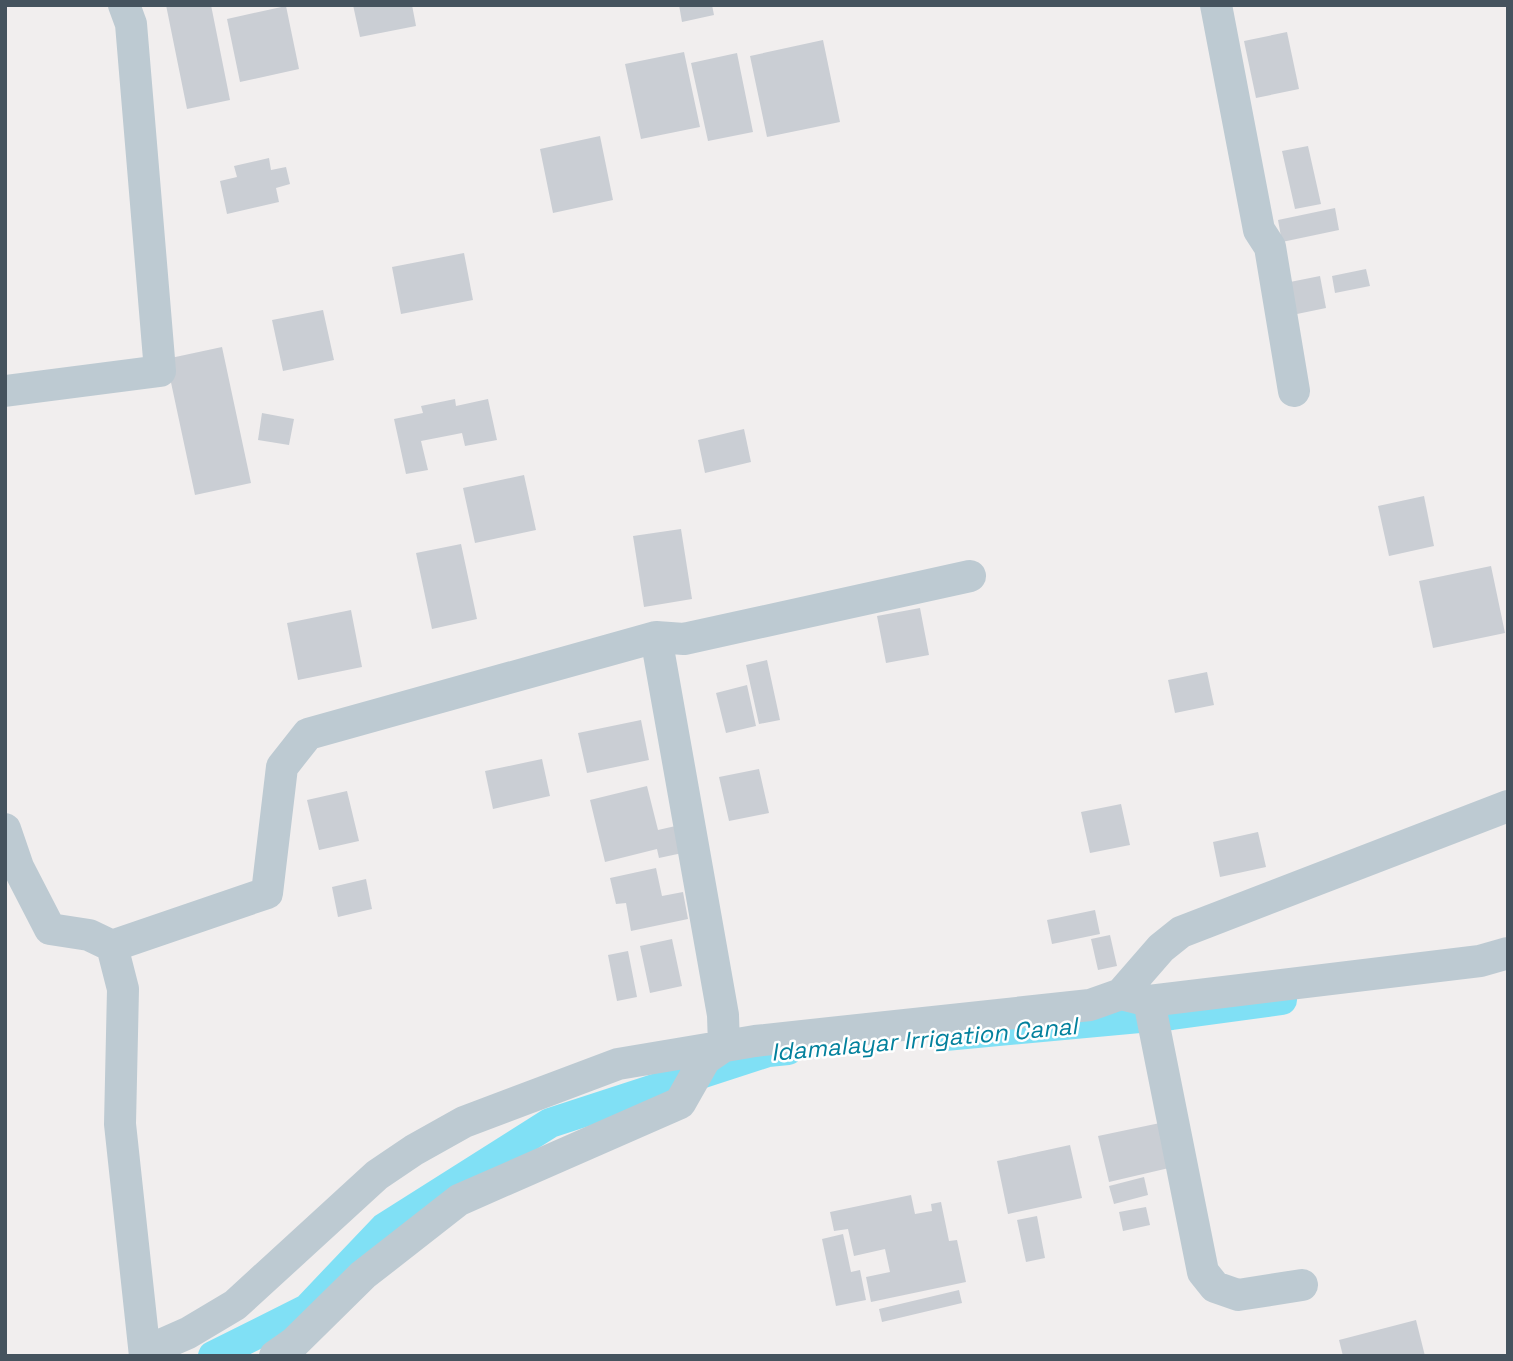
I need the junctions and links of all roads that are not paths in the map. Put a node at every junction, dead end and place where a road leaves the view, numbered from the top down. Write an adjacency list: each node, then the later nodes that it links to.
1 (124, 5): 3 (street)
2 (1216, 5): 4 (street)
3 (5, 391)
4 (1294, 391)
5 (970, 576): 6 (street)
6 (656, 637): 9 (street); 12 (street)
7 (1508, 806): 11 (street)
8 (5, 829): 9 (street)
9 (112, 946): 14 (street)
10 (1508, 953): 11 (street)
11 (1135, 998): 12 (street); 13 (street)
12 (715, 1052): 14 (street); 15 (street)
13 (1302, 1284)
14 (145, 1354)
15 (275, 1356)

